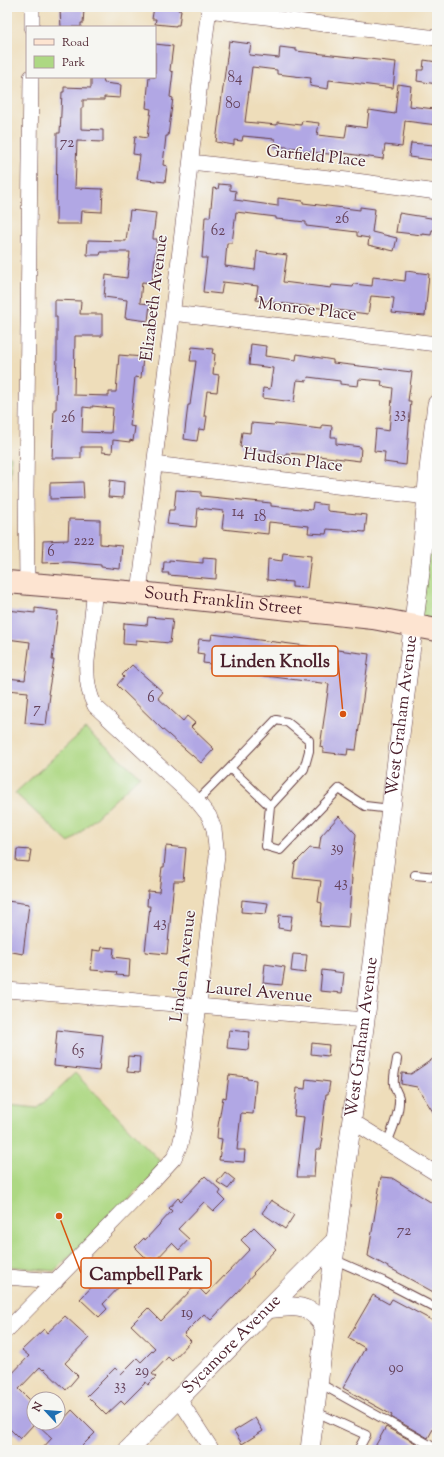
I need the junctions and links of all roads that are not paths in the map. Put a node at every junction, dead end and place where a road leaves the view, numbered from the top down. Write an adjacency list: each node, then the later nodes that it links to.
1 (32, 7): 3 (street)
2 (208, 9): 4 (street); 6 (street, Elizabeth Avenue)
3 (32, 26)
4 (437, 38)
5 (31, 78): 13 (street)
6 (190, 162): 7 (street, Garfield Place); 8 (street, Elizabeth Avenue)
7 (437, 192)
8 (172, 313): 9 (street, Monroe Place); 11 (street, Elizabeth Avenue)
9 (437, 344)
10 (437, 404): 12 (street, West Graham Avenue)
11 (154, 464): 12 (street, Hudson Place); 15 (street, Elizabeth Avenue)
12 (427, 496): 16 (street, West Graham Avenue)
13 (17, 583): 14 (main road, South Franklin Street)
14 (95, 589): 15 (main road, South Franklin Street); 19 (street, Linden Avenue)
15 (139, 593): 16 (main road, South Franklin Street)
16 (413, 625): 17 (main road, South Franklin Street); 21 (street, West Graham Avenue)
17 (437, 630)
18 (230, 768): 19 (lane); 20 (lane); 20 (lane)
19 (197, 801): 25 (street, Linden Avenue)
20 (270, 806): 21 (lane)
21 (391, 809): 26 (street, West Graham Avenue)
22 (415, 875): 23 (lane)
23 (437, 877)
24 (7, 990): 25 (street, Laurel Avenue)
25 (198, 1007): 26 (street, Laurel Avenue); 34 (street, Linden Avenue)
26 (365, 1020): 28 (street, West Graham Avenue)
27 (397, 1059): 29 (lane)
28 (352, 1121): 29 (street); 31 (street, West Graham Avenue)
29 (387, 1143): 30 (street)
30 (437, 1174)
31 (336, 1240): 32 (street, West Graham Avenue); 35 (street, Sycamore Avenue)
32 (333, 1259): 36 (lane); 37 (street, West Graham Avenue)
33 (7, 1277): 34 (street)
34 (56, 1281): 38 (street, Linden Avenue)
35 (268, 1309): 37 (street); 40 (street, Sycamore Avenue)
36 (437, 1309)
37 (325, 1328): 39 (street, West Graham Avenue)
38 (7, 1330)
39 (318, 1382): 41 (street, West Graham Avenue); 42 (lane)
40 (179, 1399): 43 (street, Sycamore Avenue); 44 (street)
41 (314, 1411): 45 (street, West Graham Avenue); 46 (lane)
42 (437, 1449)
43 (128, 1450)
44 (212, 1450)
45 (310, 1450)
46 (358, 1450)

